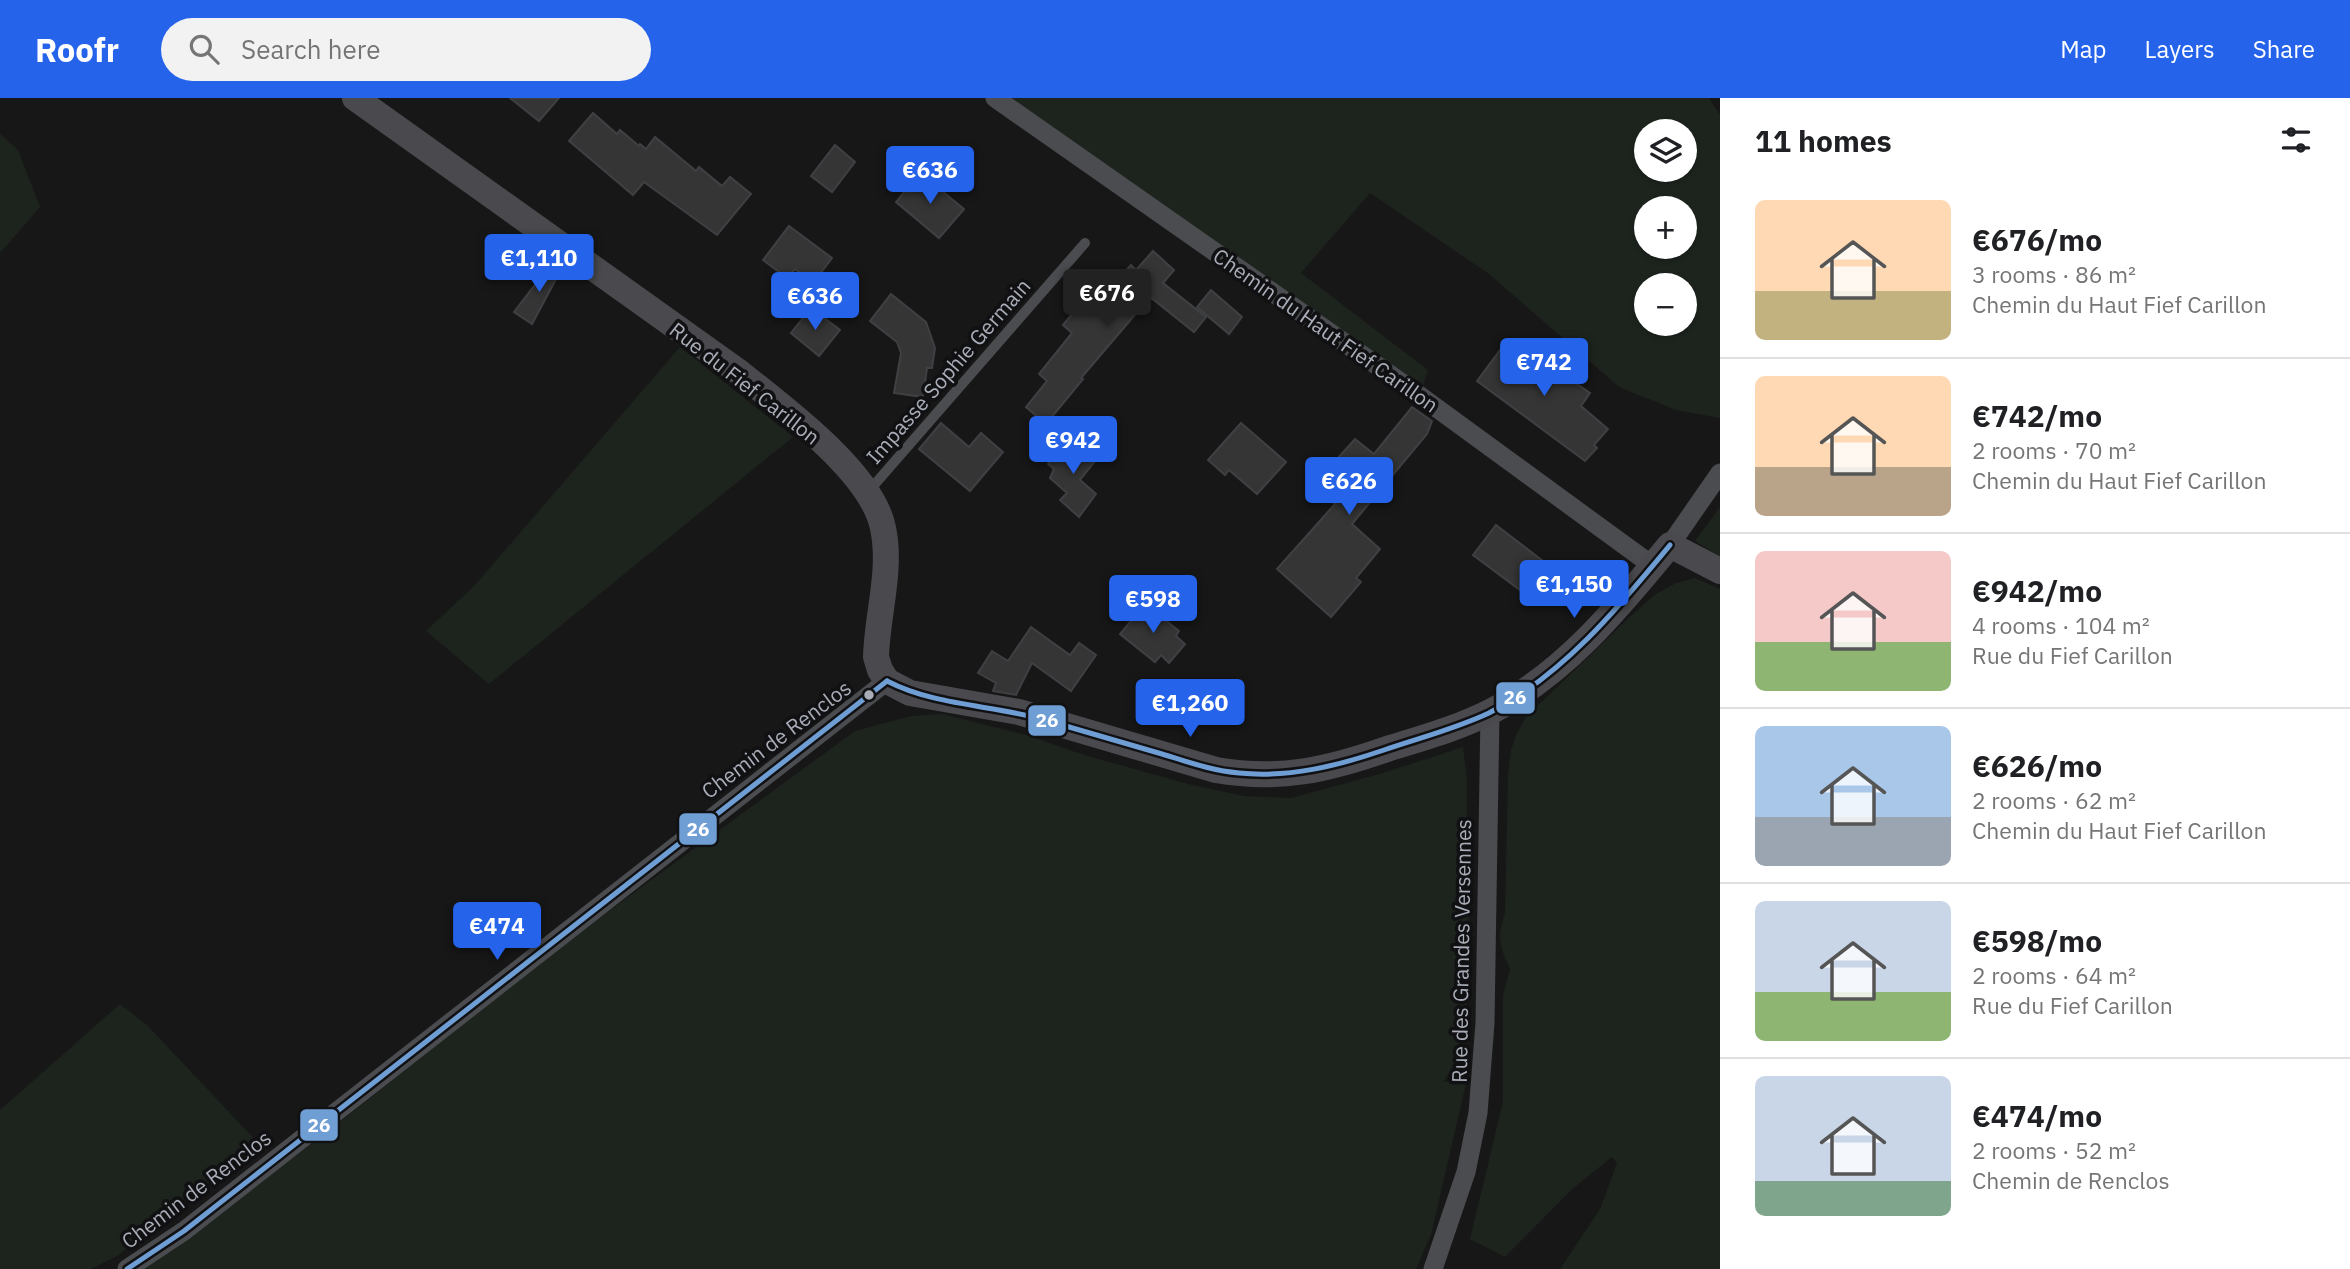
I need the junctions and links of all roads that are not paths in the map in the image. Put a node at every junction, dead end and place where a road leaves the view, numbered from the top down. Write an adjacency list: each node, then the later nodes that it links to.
1 (355, 98): 5 (street, Rue du Fief Carillon)
2 (995, 98): 7 (street, Chemin du Haut Fief Carillon)
3 (1085, 243): 5 (lane, Impasse Sophie Germain)
4 (1720, 473): 6 (street)
5 (867, 492): 9 (street, Rue du Fief Carillon)
6 (1670, 545): 7 (street); 8 (street)
7 (1653, 566): 10 (street)
8 (1720, 571)
9 (887, 681): 10 (street); 11 (street, Chemin de Renclos)
10 (1490, 712): 12 (street, Rue des Grandes Versennes)
11 (127, 1269)
12 (1433, 1269)

